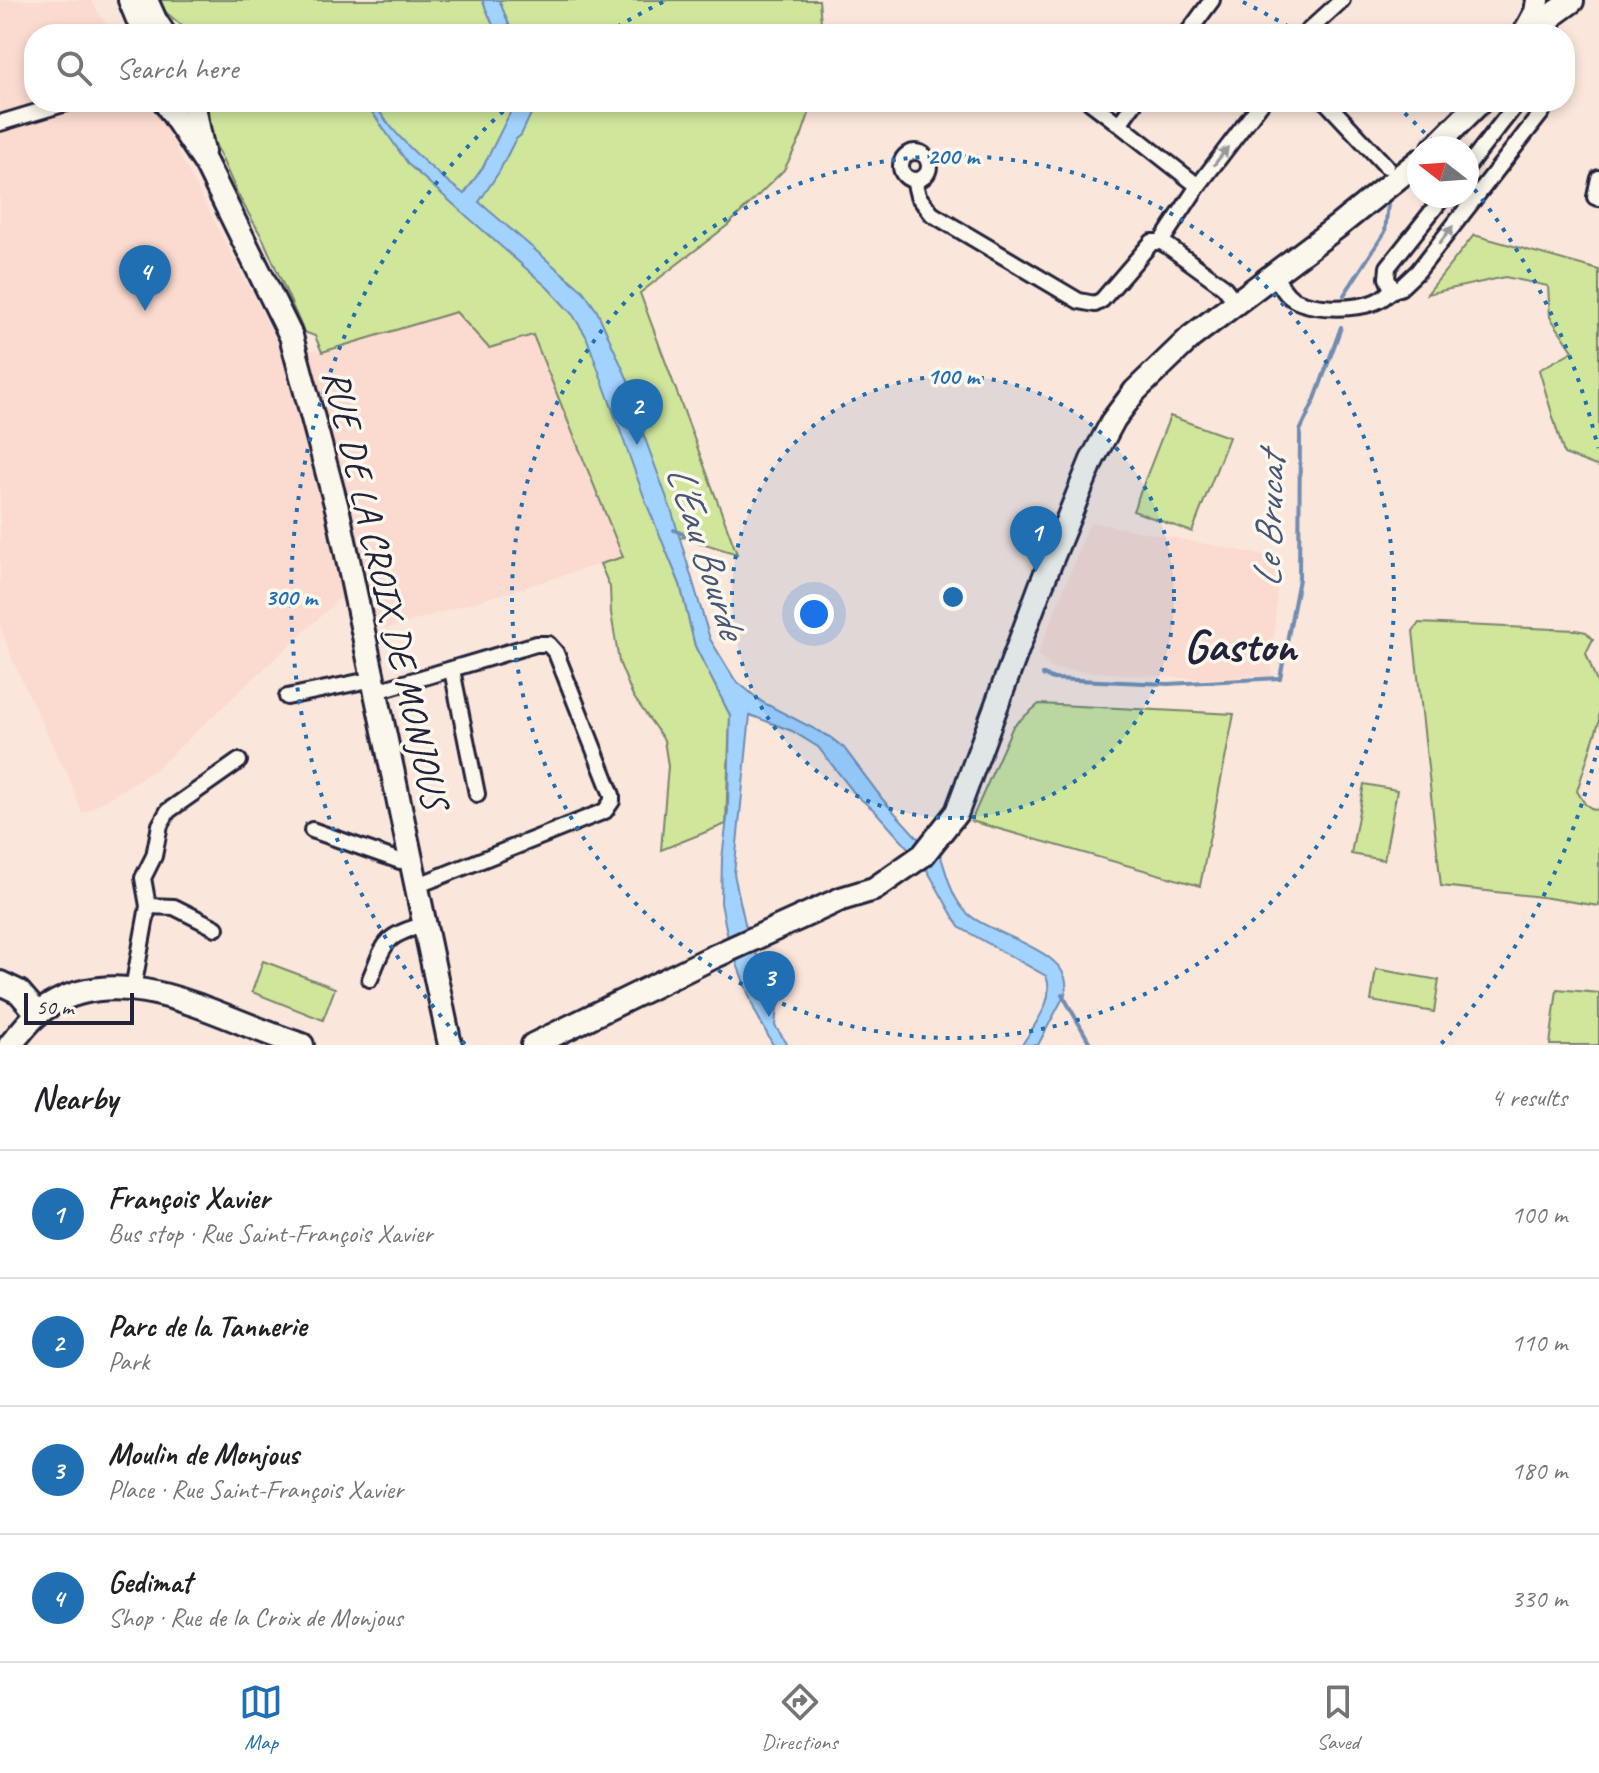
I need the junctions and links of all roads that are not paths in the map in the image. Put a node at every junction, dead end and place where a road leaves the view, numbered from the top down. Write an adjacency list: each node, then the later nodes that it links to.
1 (130, 0): 8 (street)
2 (146, 0): 9 (street)
3 (1212, 0): 10 (street)
4 (1342, 0): 11 (street)
5 (1538, 0): 12 (street)
6 (1569, 0): 7 (street); 13 (street)
7 (1578, 0)
8 (140, 24)
9 (158, 24)
10 (1194, 24)
11 (1316, 24)
12 (1529, 24)
13 (1546, 24)
14 (37, 112): 24 (street)
15 (172, 112): 28 (street, RUE DE LA CROIX DE MONJOUS)
16 (195, 112): 28 (street, RUE DE LA CROIX DE MONJOUS)
17 (1103, 112): 25 (street)
18 (1128, 112): 25 (street)
19 (1254, 112): 33 (street, one-way to 19)
20 (1335, 112): 29 (street)
21 (1470, 112): 26 (street)
22 (1510, 112): 27 (street)
23 (1542, 112): 38 (street, one-way to 23)
24 (0, 123)
25 (1119, 124): 33 (street)
26 (1446, 136)
27 (1479, 152)
28 (206, 164): 41 (street, RUE DE LA CROIX DE MONJOUS)
29 (1386, 166)
30 (1407, 171): 37 (street)
31 (1599, 178): 34 (street)
32 (914, 180): 36 (street)
33 (1198, 186): 36 (street)
34 (1599, 198)
35 (1435, 208): 38 (street)
36 (1161, 242): 39 (street)
37 (1274, 274): 38 (street); 39 (street)
38 (1392, 289)
39 (1235, 301): 58 (street)
40 (452, 670): 41 (street); 44 (street); 47 (street)
41 (375, 685): 42 (street); 46 (street, RUE DE LA CROIX DE MONJOUS)
42 (287, 697)
43 (239, 761): 48 (street)
44 (477, 794)
45 (312, 830): 46 (street)
46 (410, 859): 47 (street, RUE DE LA CROIX DE MONJOUS)
47 (416, 886): 49 (street, RUE DE LA CROIX DE MONJOUS)
48 (148, 906): 50 (street); 53 (street)
49 (424, 925): 51 (street); 57 (street, RUE DE LA CROIX DE MONJOUS)
50 (216, 928)
51 (370, 979)
52 (0, 983): 54 (street)
53 (133, 989): 54 (street); 56 (street)
54 (38, 1014): 55 (street)
55 (10, 1045)
56 (302, 1045)
57 (450, 1045)
58 (533, 1045)

